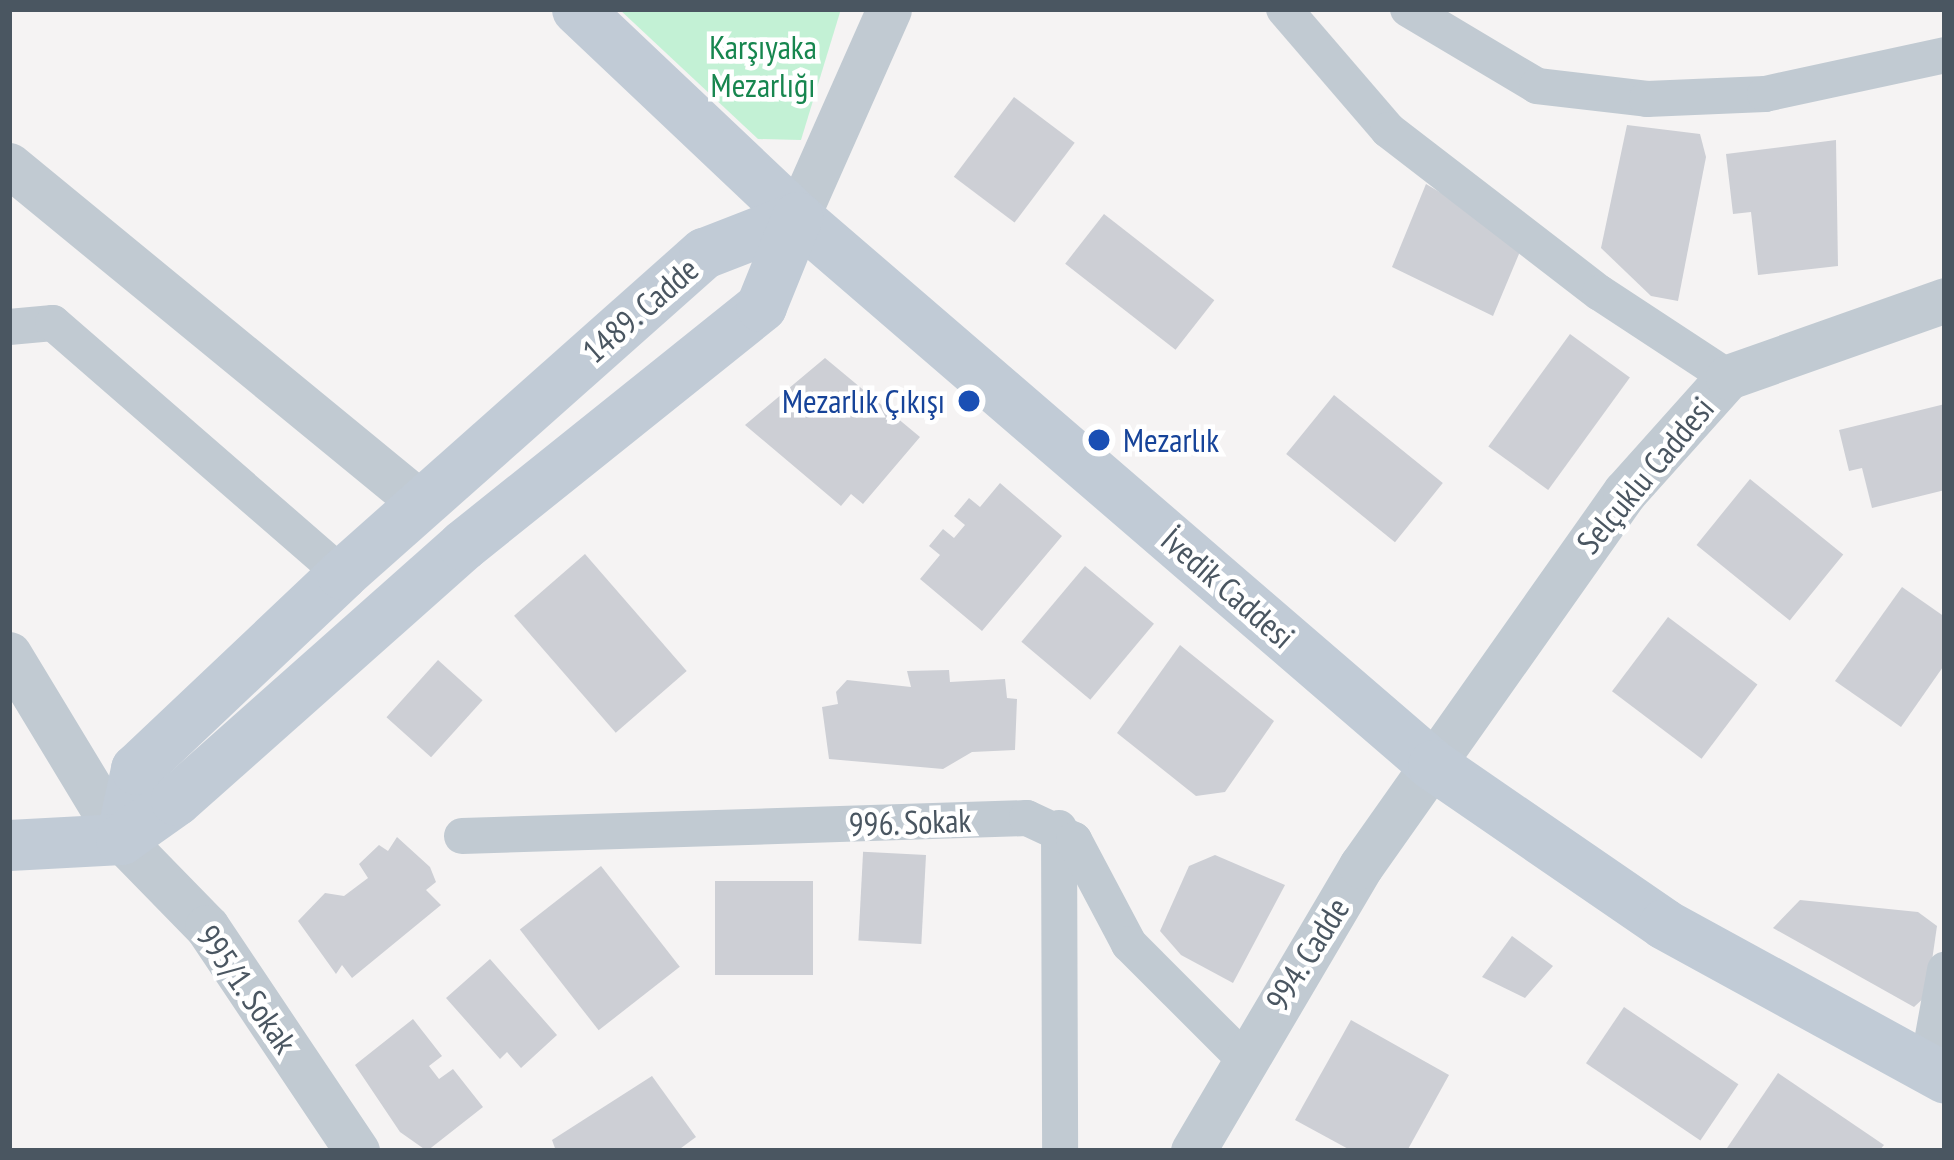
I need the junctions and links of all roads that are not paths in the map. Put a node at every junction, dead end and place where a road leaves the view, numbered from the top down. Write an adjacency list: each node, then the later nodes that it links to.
1 (577, 9): 7 (main road, İvedik Caddesi)
2 (889, 9): 7 (street)
3 (1284, 9): 10 (street)
4 (1408, 9): 5 (street)
5 (1945, 56)
6 (9, 164): 11 (street)
7 (797, 217): 11 (main road, 1489. Cadde); 12 (main road); 15 (main road, İvedik Caddesi)
8 (1945, 300): 10 (street, Selçuklu Caddesi)
9 (9, 327): 13 (street)
10 (1728, 377): 15 (street, Selçuklu Caddesi)
11 (421, 503): 12 (main road); 13 (main road, 1489. Cadde)
12 (463, 545): 18 (main road)
13 (342, 574): 18 (main road, 1489. Cadde)
14 (9, 653): 18 (street, 995/1. Sokak)
15 (1433, 765): 21 (street, 994. Cadde); 22 (main road, İvedik Caddesi)
16 (1059, 828): 17 (street, 996. Sokak); 21 (street); 25 (street)
17 (461, 836)
18 (121, 839): 19 (main road); 24 (street, 995/1. Sokak)
19 (9, 845)
20 (1945, 970): 22 (street)
21 (1243, 1058): 23 (street, 994. Cadde)
22 (1936, 1073)
23 (1200, 1149)
24 (357, 1151)
25 (1060, 1151)

